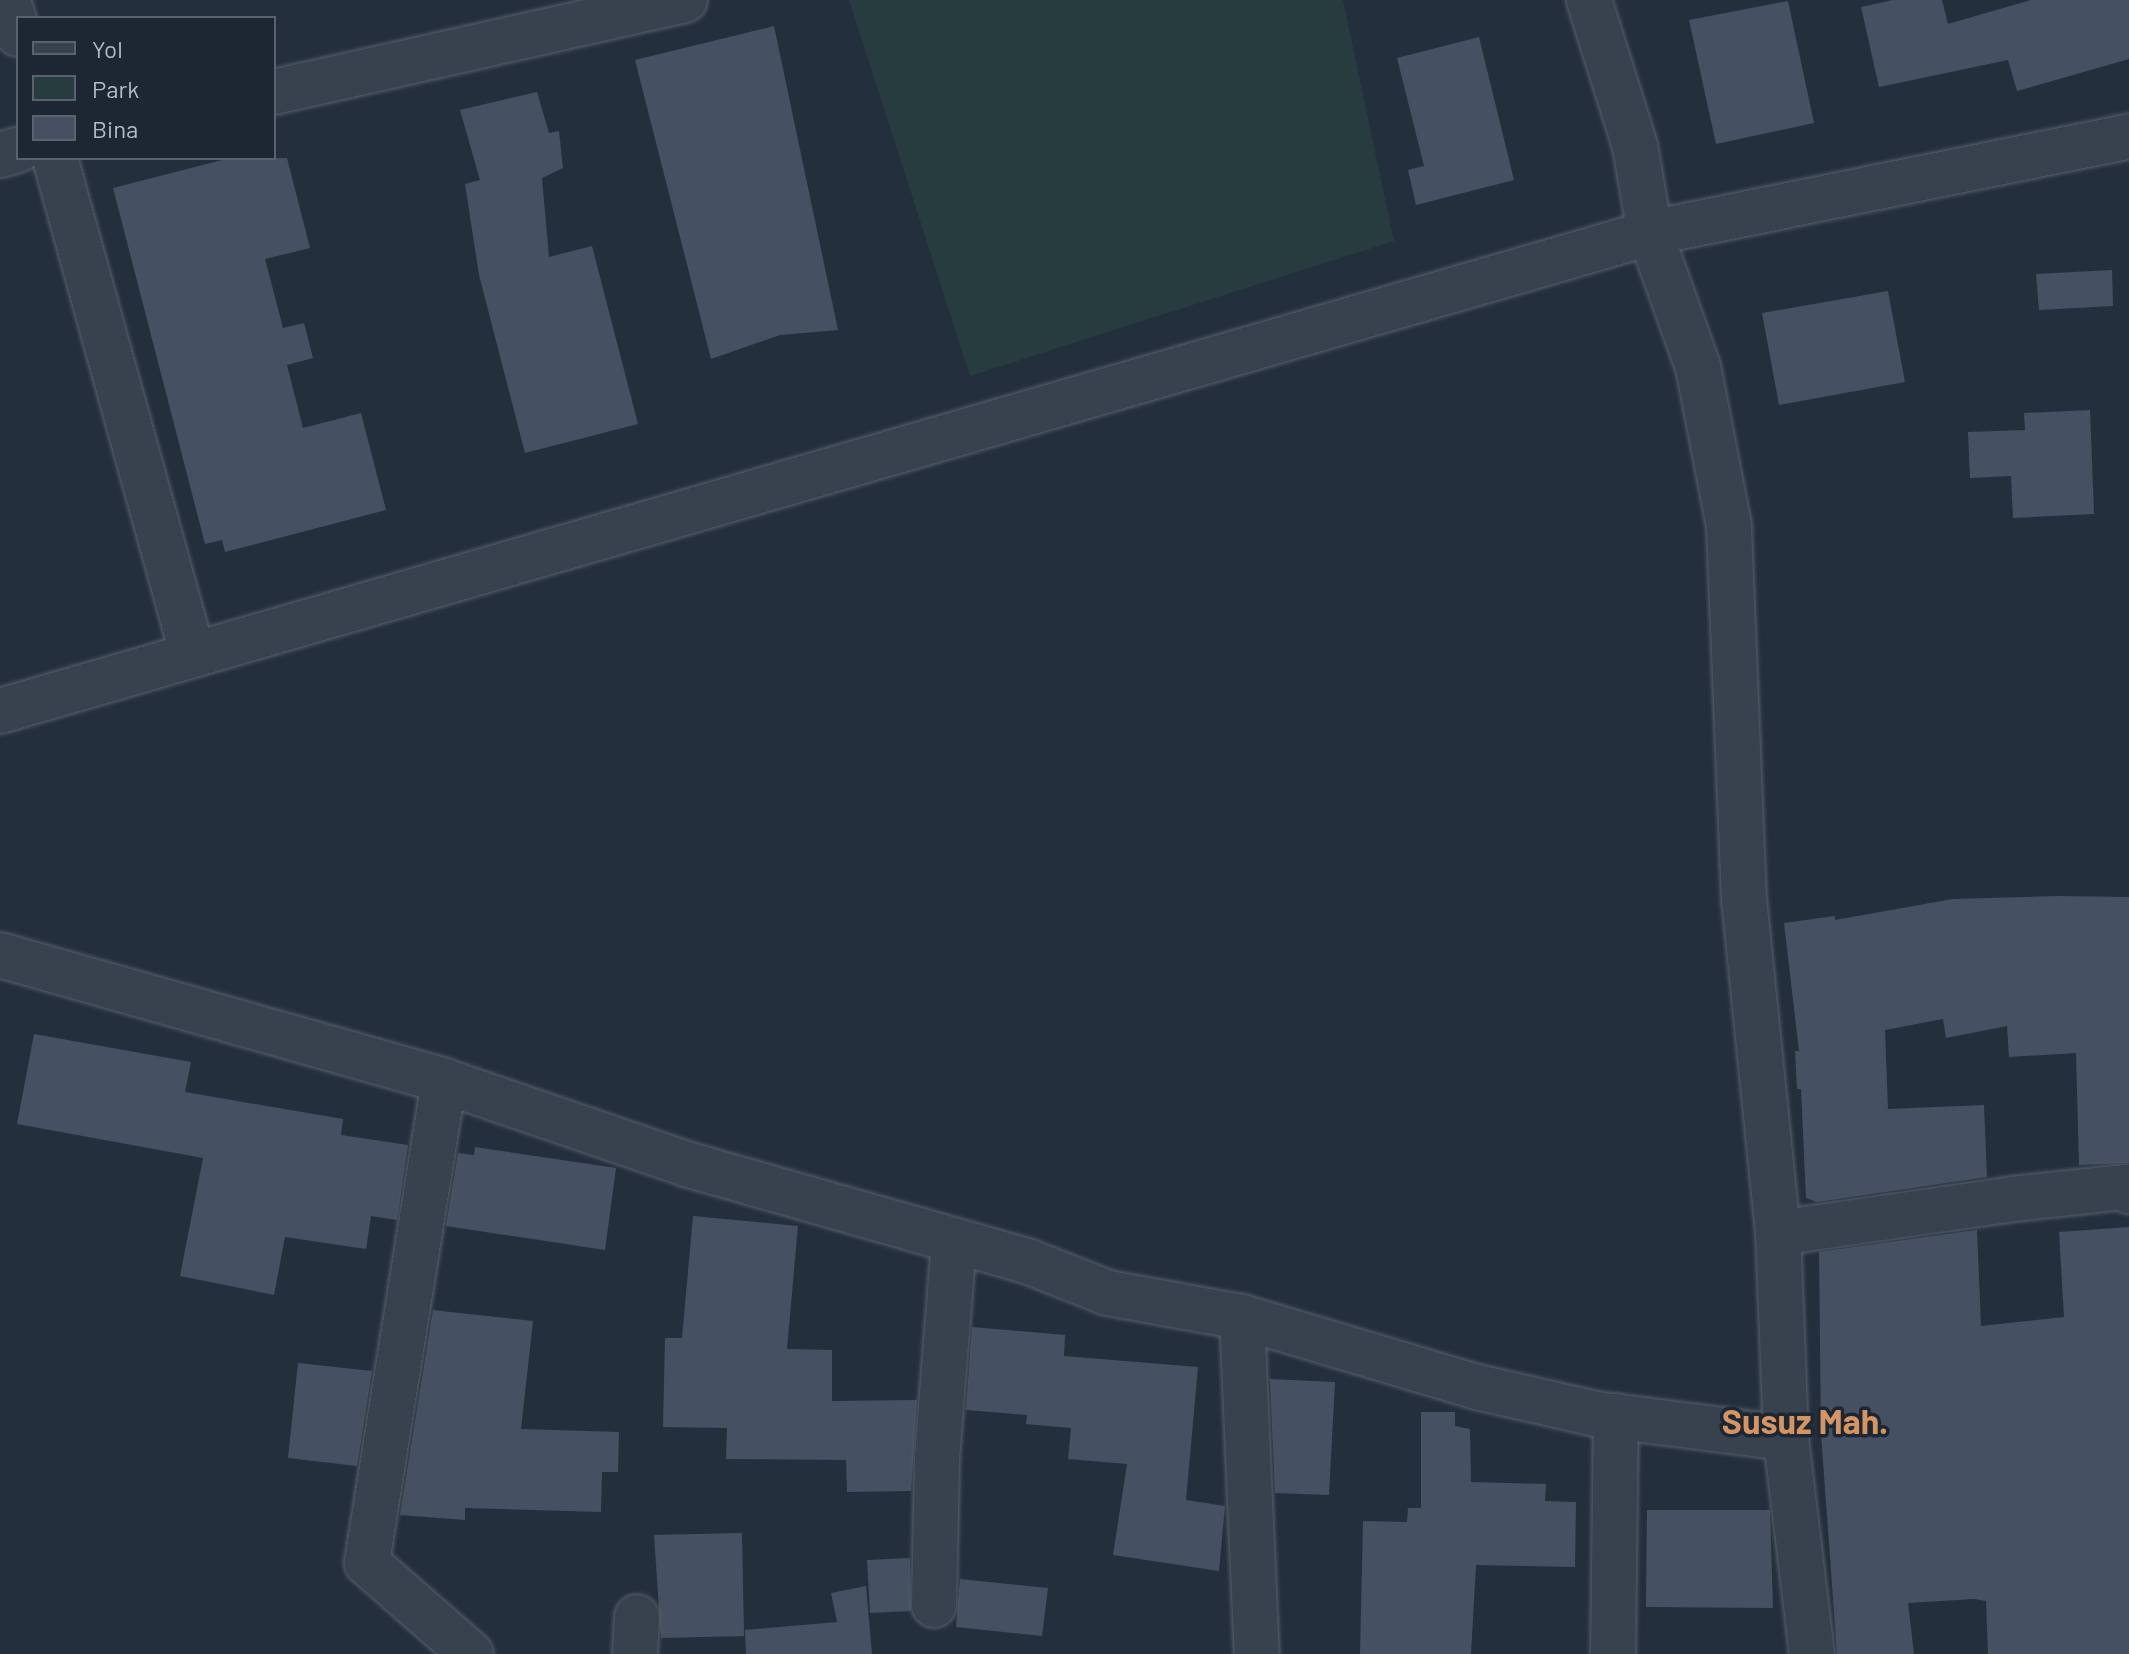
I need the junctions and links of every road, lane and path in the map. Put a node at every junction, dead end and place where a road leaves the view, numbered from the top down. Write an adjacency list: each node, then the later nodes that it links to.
1 (8, 0): 4 (street)
2 (683, 0): 5 (street)
3 (1589, 0): 8 (street)
4 (16, 27)
5 (276, 92)
6 (2129, 136): 8 (street)
7 (56, 160): 9 (street)
8 (1650, 233): 9 (street); 14 (street)
9 (192, 652): 10 (street)
10 (0, 711)
11 (0, 955): 12 (street)
12 (444, 1081): 15 (street); 20 (street)
13 (2129, 1191): 14 (street)
14 (1778, 1233): 18 (street)
15 (954, 1243): 16 (street); 19 (street)
16 (1242, 1317): 17 (street); 21 (street)
17 (1616, 1416): 18 (street); 22 (street)
18 (1786, 1438): 23 (street)
19 (934, 1605)
20 (471, 1654)
21 (1257, 1654)
22 (1613, 1654)
23 (1812, 1654)

